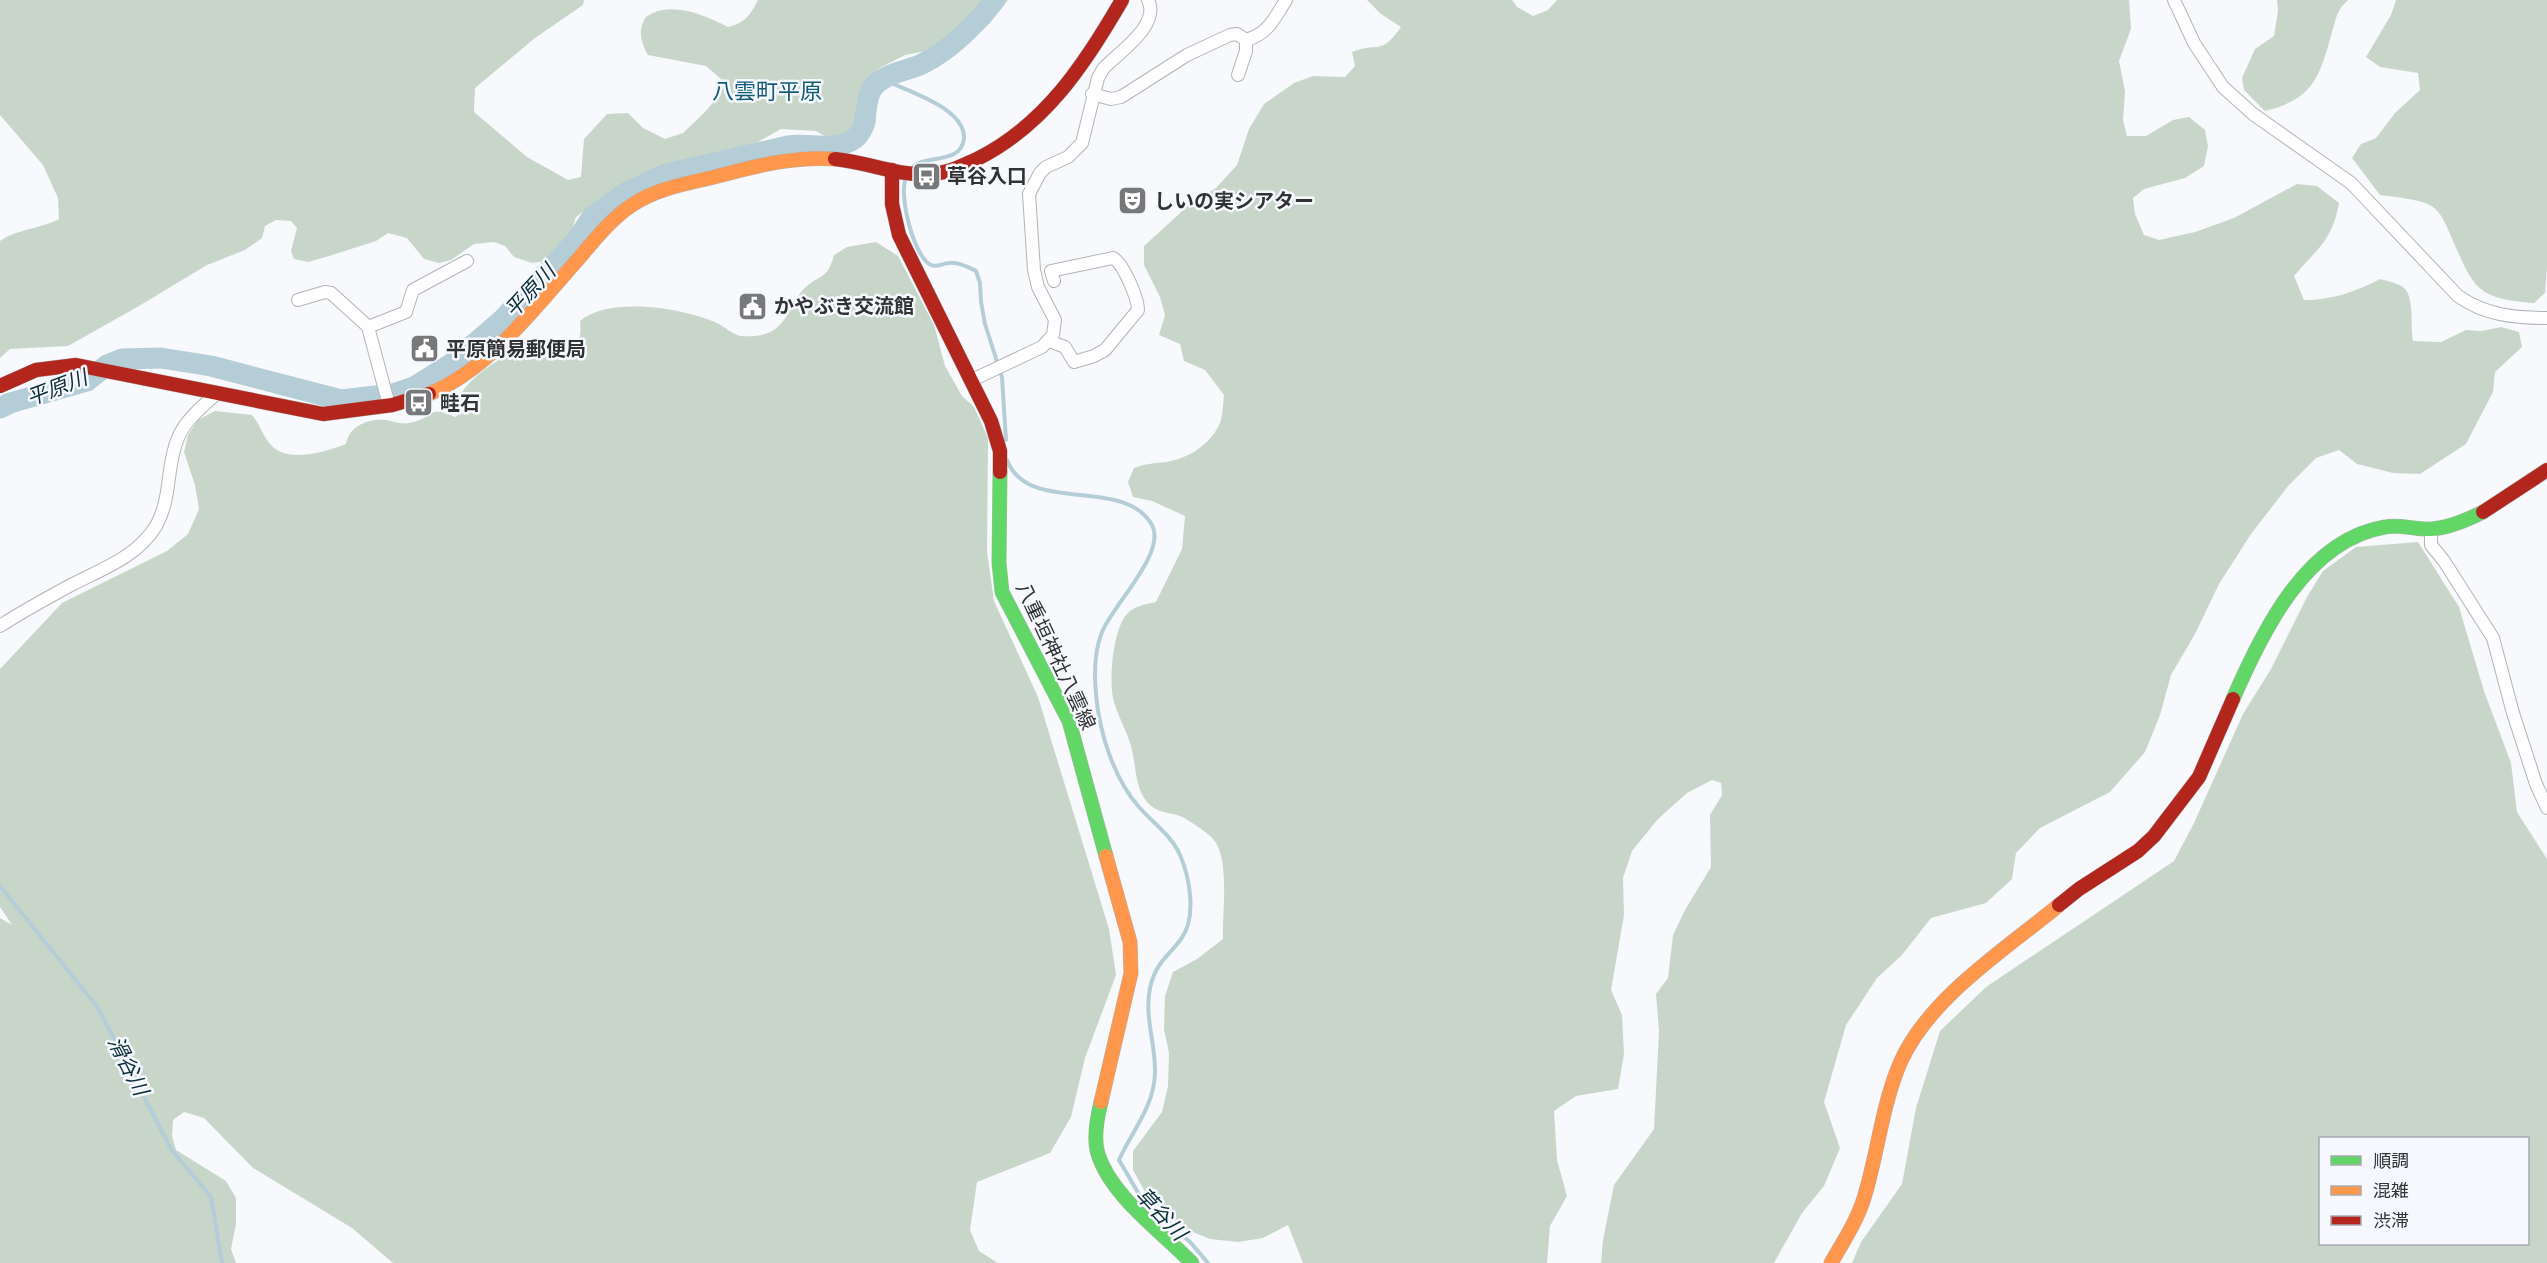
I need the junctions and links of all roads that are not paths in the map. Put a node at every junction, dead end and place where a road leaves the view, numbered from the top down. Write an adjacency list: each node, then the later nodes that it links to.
1 (1122, 0): 8 (street)
2 (1148, 0): 7 (street)
3 (1286, 0): 5 (street)
4 (2174, 0): 12 (street)
5 (1246, 40): 6 (street); 7 (street)
6 (1238, 75)
7 (1092, 94): 14 (street)
8 (903, 171): 15 (street, 八重垣神社八雲線); 18 (street)
9 (467, 261): 13 (street)
10 (1054, 281): 14 (street)
11 (298, 300): 13 (street)
12 (2547, 318)
13 (368, 327): 18 (street)
14 (1049, 341): 15 (street)
15 (972, 380): 23 (street, 八重垣神社八雲線)
16 (0, 386): 17 (street)
17 (216, 393): 18 (street); 21 (street)
18 (388, 403)
19 (2547, 470): 20 (street)
20 (2431, 529): 22 (street); 24 (street)
21 (0, 626)
22 (2547, 808)
23 (1192, 1263)
24 (1831, 1263)

